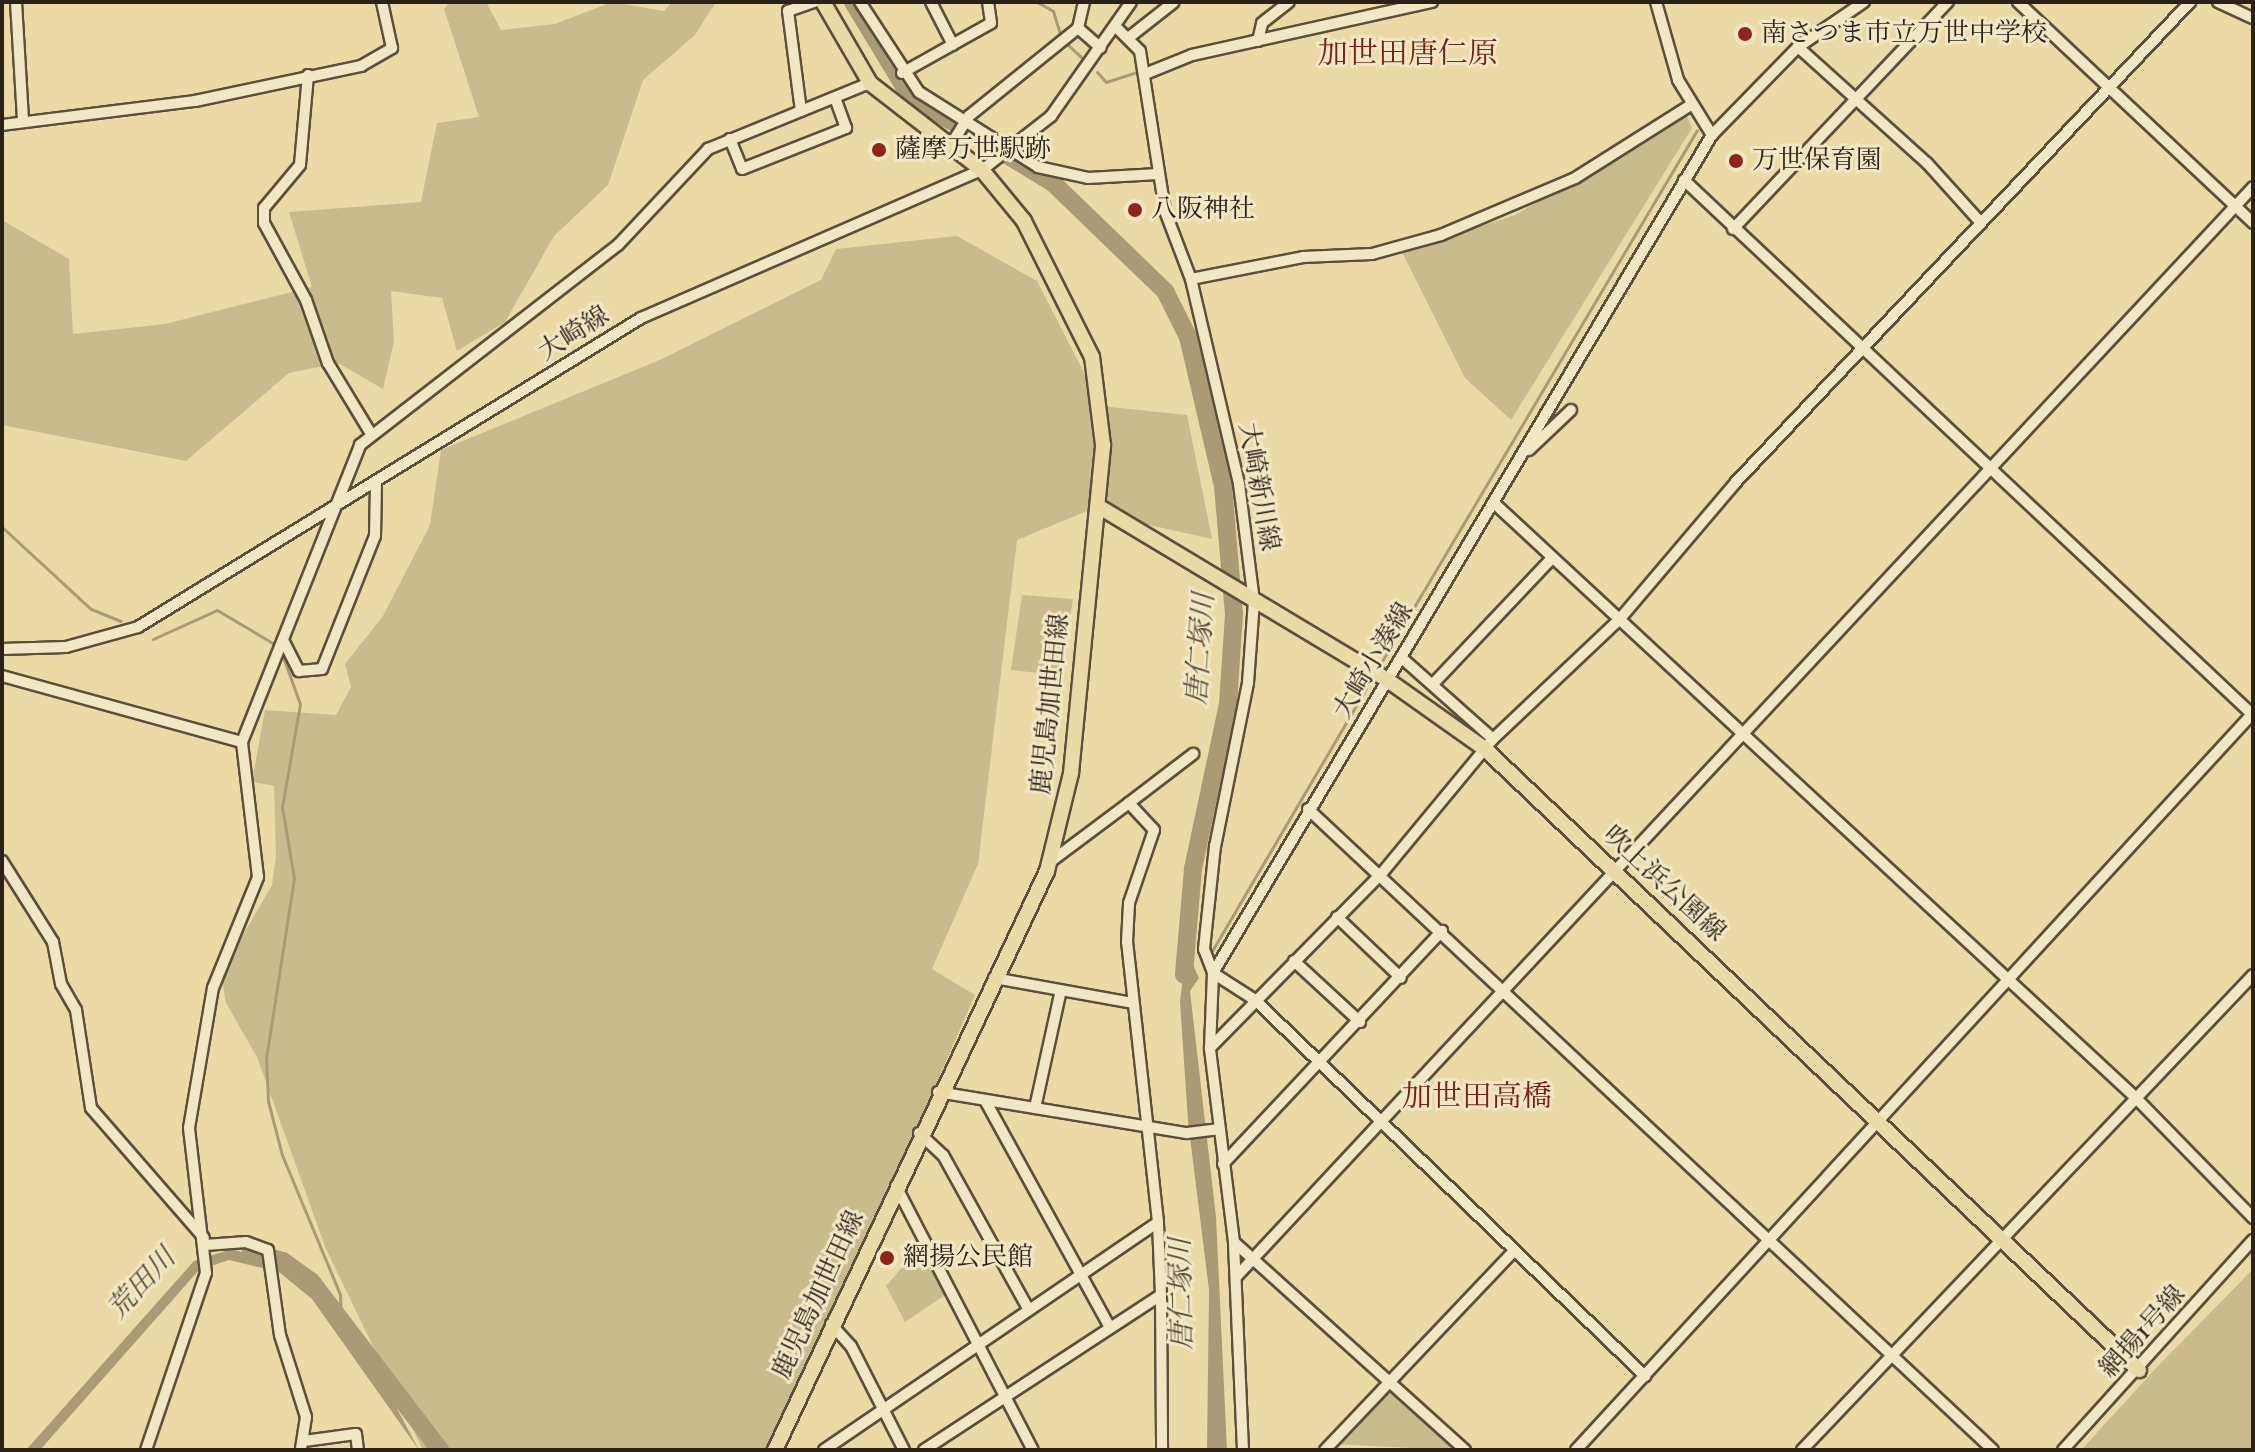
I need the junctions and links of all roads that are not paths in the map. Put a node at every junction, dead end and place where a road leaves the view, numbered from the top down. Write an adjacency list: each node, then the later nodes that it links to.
1 (16, 2): 37 (street)
2 (382, 2): 30 (street)
3 (814, 2): 19 (street)
4 (823, 2): 31 (main road, 鹿児島加世田線)
5 (860, 2): 28 (street)
6 (931, 2): 25 (street)
7 (988, 2): 25 (street)
8 (1084, 2): 22 (street)
9 (1131, 2): 21 (street, 大崎線)
10 (1174, 2): 23 (street)
11 (1289, 2): 24 (street)
12 (1432, 2): 24 (street)
13 (1656, 2): 35 (street)
14 (1864, 2): 26 (street, 大崎小湊線)
15 (1948, 2): 33 (street)
16 (2018, 2): 32 (street)
17 (2190, 2): 32 (street)
18 (2218, 2): 20 (street)
19 (788, 7): 36 (street)
20 (2253, 18)
21 (1115, 26): 23 (street); 27 (street, 大崎線)
22 (1078, 28): 27 (street); 38 (street)
23 (1132, 35): 29 (street, 大崎新川線)
24 (1258, 41): 29 (street)
25 (953, 45): 28 (street)
26 (1798, 47): 33 (street); 40 (street, 大崎小湊線)
27 (1101, 48): 43 (street, 大崎線)
28 (902, 73): 38 (street)
29 (1145, 74): 45 (street, 大崎新川線)
30 (308, 75): 37 (street); 55 (street)
31 (870, 83): 34 (street); 42 (main road, 鹿児島加世田線)
32 (2109, 87): 48 (street); 49 (street)
33 (1857, 98): 49 (street); 51 (street)
34 (836, 101): 36 (street); 41 (street)
35 (1691, 105): 40 (street); 52 (street)
36 (801, 111): 41 (street)
37 (23, 121): 39 (street)
38 (964, 122): 42 (street); 43 (street)
39 (2, 125)
40 (1712, 135): 46 (street, 大崎小湊線)
41 (730, 139): 55 (street)
42 (952, 142): 44 (main road, 鹿児島加世田線)
43 (1013, 151): 44 (street, 大崎線); 45 (street)
44 (982, 170): 58 (street, 大崎線); 61 (main road, 鹿児島加世田線)
45 (1158, 174): 52 (street, 大崎新川線)
46 (1684, 180): 51 (street); 56 (street, 大崎小湊線)
47 (2253, 187): 48 (street)
48 (2235, 206): 50 (street); 57 (street)
49 (1981, 223): 53 (street)
50 (2253, 223)
51 (1733, 229): 53 (street)
52 (1191, 279): 65 (street, 大崎新川線)
53 (1861, 349): 57 (street); 66 (street)
54 (1571, 410): 56 (street)
55 (370, 432): 60 (street)
56 (1520, 458): 59 (street, 大崎小湊線)
57 (1990, 469): 73 (street); 74 (street)
58 (376, 484): 60 (street, 大崎線); 67 (street)
59 (1494, 503): 64 (street); 69 (street, 大崎小湊線)
60 (342, 504): 67 (street); 68 (street, 大崎線)
61 (1098, 506): 62 (main road, 吹上浜公園線); 63 (main road, 鹿児島加世田線)
62 (1124, 521): 63 (main road); 65 (main road, 吹上浜公園線)
63 (1093, 542): 81 (main road, 鹿児島加世田線)
64 (1552, 558): 66 (street); 72 (street)
65 (1249, 598): 71 (main road, 吹上浜公園線); 87 (street, 大崎新川線)
66 (1619, 620): 74 (street); 76 (street)
67 (283, 640): 75 (street)
68 (2, 649)
69 (1403, 659): 71 (street, 大崎小湊線); 72 (street)
70 (2, 676): 75 (street)
71 (1389, 681): 76 (main road, 吹上浜公園線); 79 (street, 大崎小湊線)
72 (1433, 684): 76 (street)
73 (2253, 714): 89 (street)
74 (1745, 732): 82 (street); 89 (street)
75 (242, 742): 116 (street)
76 (1489, 744): 82 (main road, 吹上浜公園線); 83 (street)
77 (1193, 754): 78 (street)
78 (1129, 803): 81 (street); 95 (street)
79 (1308, 809): 83 (street); 87 (street, 大崎小湊線)
80 (2, 861): 116 (street)
81 (1050, 862): 90 (main road, 鹿児島加世田線)
82 (1616, 872): 92 (street); 104 (main road, 吹上浜公園線)
83 (1382, 873): 84 (street); 85 (street)
84 (1337, 917): 86 (street); 91 (street)
85 (1442, 931): 91 (street); 92 (street)
86 (1294, 961): 94 (street); 96 (street)
87 (1213, 973): 94 (street); 97 (street, 大崎小湊線)
88 (2253, 975): 100 (street)
89 (2006, 976): 100 (street); 104 (street)
90 (994, 978): 93 (street); 99 (main road, 鹿児島加世田線)
91 (1401, 978): 96 (street)
92 (1504, 991): 103 (street); 115 (street)
93 (1060, 994): 95 (street); 102 (street)
94 (1255, 1000): 97 (street); 98 (street)
95 (1133, 1003): 105 (street)
96 (1360, 1022): 98 (street)
97 (1210, 1048): 106 (street, 大崎小湊線)
98 (1317, 1063): 103 (street); 108 (street)
99 (938, 1092): 101 (street); 107 (main road, 鹿児島加世田線)
100 (2136, 1098): 110 (street); 112 (street)
101 (986, 1102): 102 (street); 119 (street)
102 (1035, 1108): 105 (street)
103 (1381, 1124): 117 (street); 118 (street)
104 (1881, 1124): 112 (main road, 吹上浜公園線); 115 (street)
105 (1142, 1126): 106 (street); 111 (street)
106 (1220, 1129): 108 (street, 大崎小湊線)
107 (919, 1133): 109 (main road, 鹿児島加世田線); 122 (street)
108 (1223, 1164): 114 (street, 大崎小湊線)
109 (895, 1185): 123 (main road, 鹿児島加世田線); 125 (street)
110 (2253, 1218)
111 (1158, 1222): 119 (street); 121 (street)
112 (2006, 1239): 126 (street); 127 (main road, 吹上浜公園線)
113 (2253, 1240): 127 (street, 網揚1号線)
114 (1234, 1242): 118 (street); 120 (street, 大崎小湊線)
115 (1771, 1242): 126 (street); 128 (street)
116 (205, 1243): 132 (street); 134 (street)
117 (1513, 1252): 128 (street); 129 (street)
118 (1259, 1259): 120 (street); 129 (street)
119 (1078, 1276): 122 (street); 124 (street)
120 (1236, 1277): 141 (street, 大崎小湊線)
121 (1161, 1295): 124 (street); 140 (street)
122 (1029, 1310): 125 (street)
123 (831, 1324): 131 (street); 136 (main road, 鹿児島加世田線)
124 (1109, 1326): 130 (street)
125 (978, 1342): 130 (street); 131 (street)
126 (1895, 1352): 145 (street); 146 (street)
127 (2139, 1370): 147 (street, 網揚1号線)
128 (1645, 1376): 144 (street)
129 (1391, 1382): 142 (street); 143 (street)
130 (1006, 1394): 133 (street); 139 (street)
131 (881, 1408): 137 (street); 138 (street)
132 (303, 1446): 135 (street)
133 (1031, 1449)
134 (146, 1450)
135 (358, 1450)
136 (775, 1450)
137 (824, 1450)
138 (904, 1450)
139 (924, 1450)
140 (1162, 1450)
141 (1243, 1450)
142 (1325, 1450)
143 (1465, 1450)
144 (1576, 1450)
145 (1802, 1450)
146 (1993, 1450)
147 (2063, 1450)

